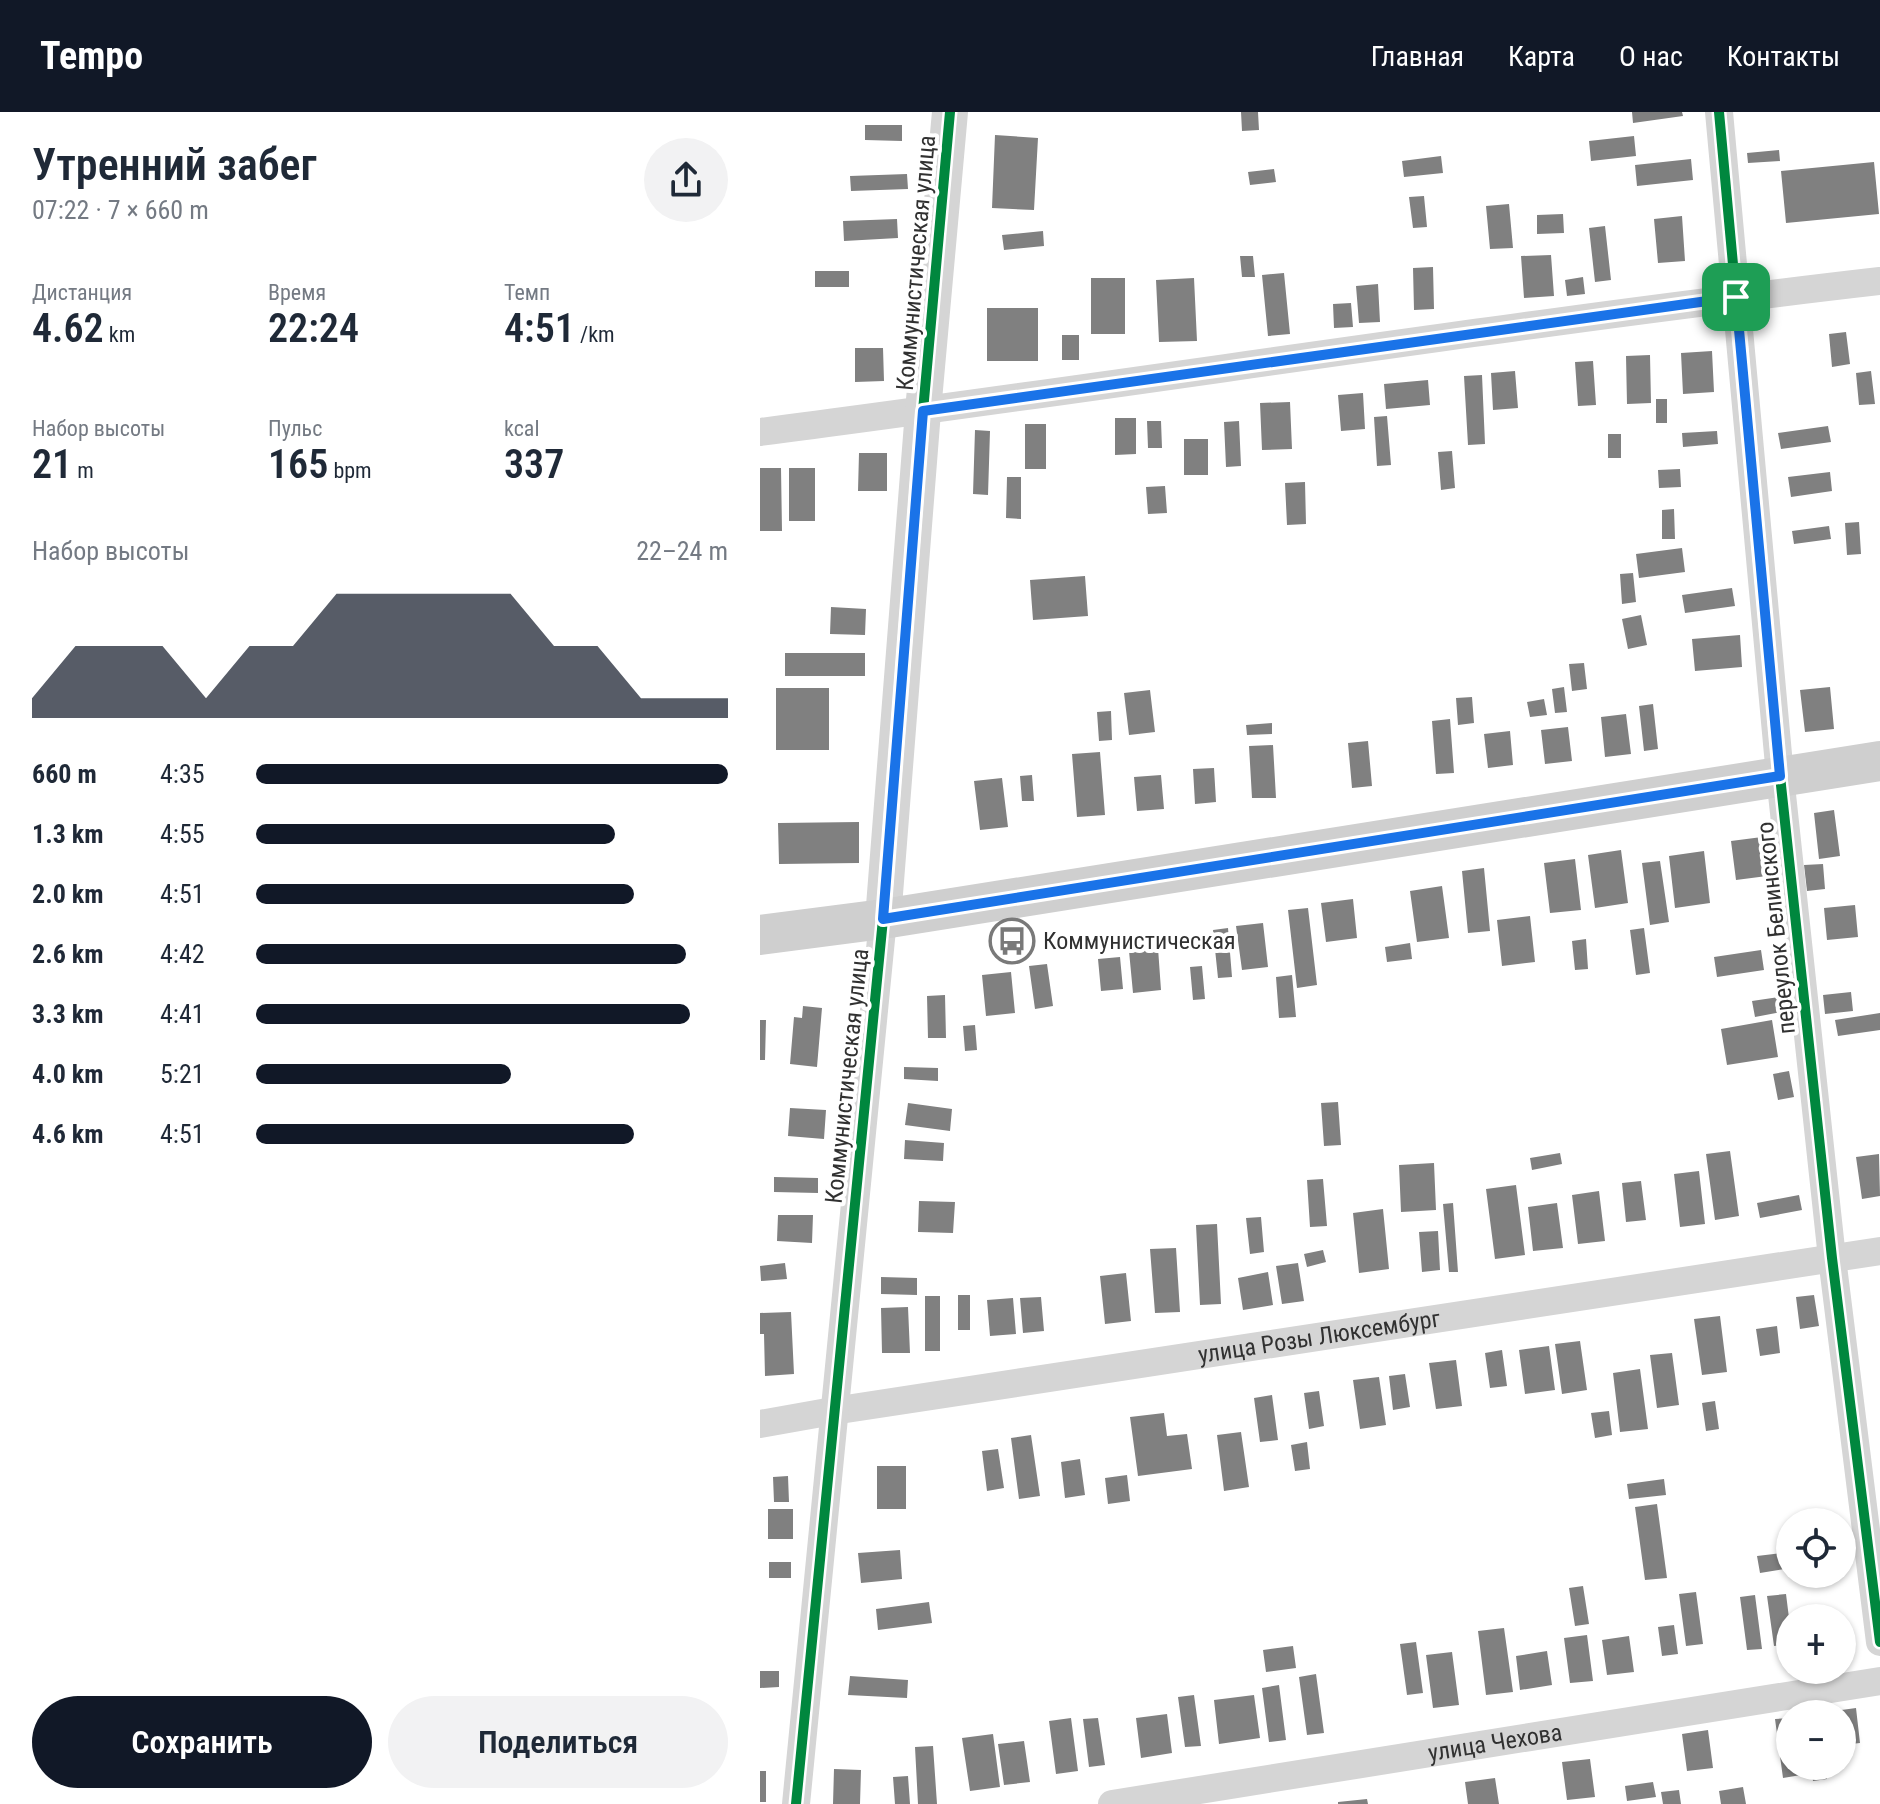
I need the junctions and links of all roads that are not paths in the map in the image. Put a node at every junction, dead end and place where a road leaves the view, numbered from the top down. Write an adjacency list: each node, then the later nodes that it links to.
1 (950, 112): 5 (street, Коммунистическая улица)
2 (1719, 112): 4 (street, переулок Белинского)
3 (1880, 281): 4 (street)
4 (1736, 297): 5 (street); 8 (street, переулок Белинского)
5 (923, 411): 6 (street); 9 (street, Коммунистическая улица)
6 (760, 432)
7 (1880, 761): 8 (main road)
8 (1780, 776): 9 (main road); 12 (street, переулок Белинского)
9 (883, 919): 10 (main road); 13 (street, Коммунистическая улица)
10 (760, 935)
11 (1880, 1251): 12 (street, улица Розы Люксембург)
12 (1832, 1258): 13 (street, улица Розы Люксембург); 15 (street, переулок Белинского)
13 (833, 1411): 14 (street, улица Розы Люксембург); 17 (street, Коммунистическая улица)
14 (760, 1424)
15 (1880, 1642)
16 (1880, 1681): 18 (street, улица Чехова)
17 (796, 1804)
18 (1112, 1804)

